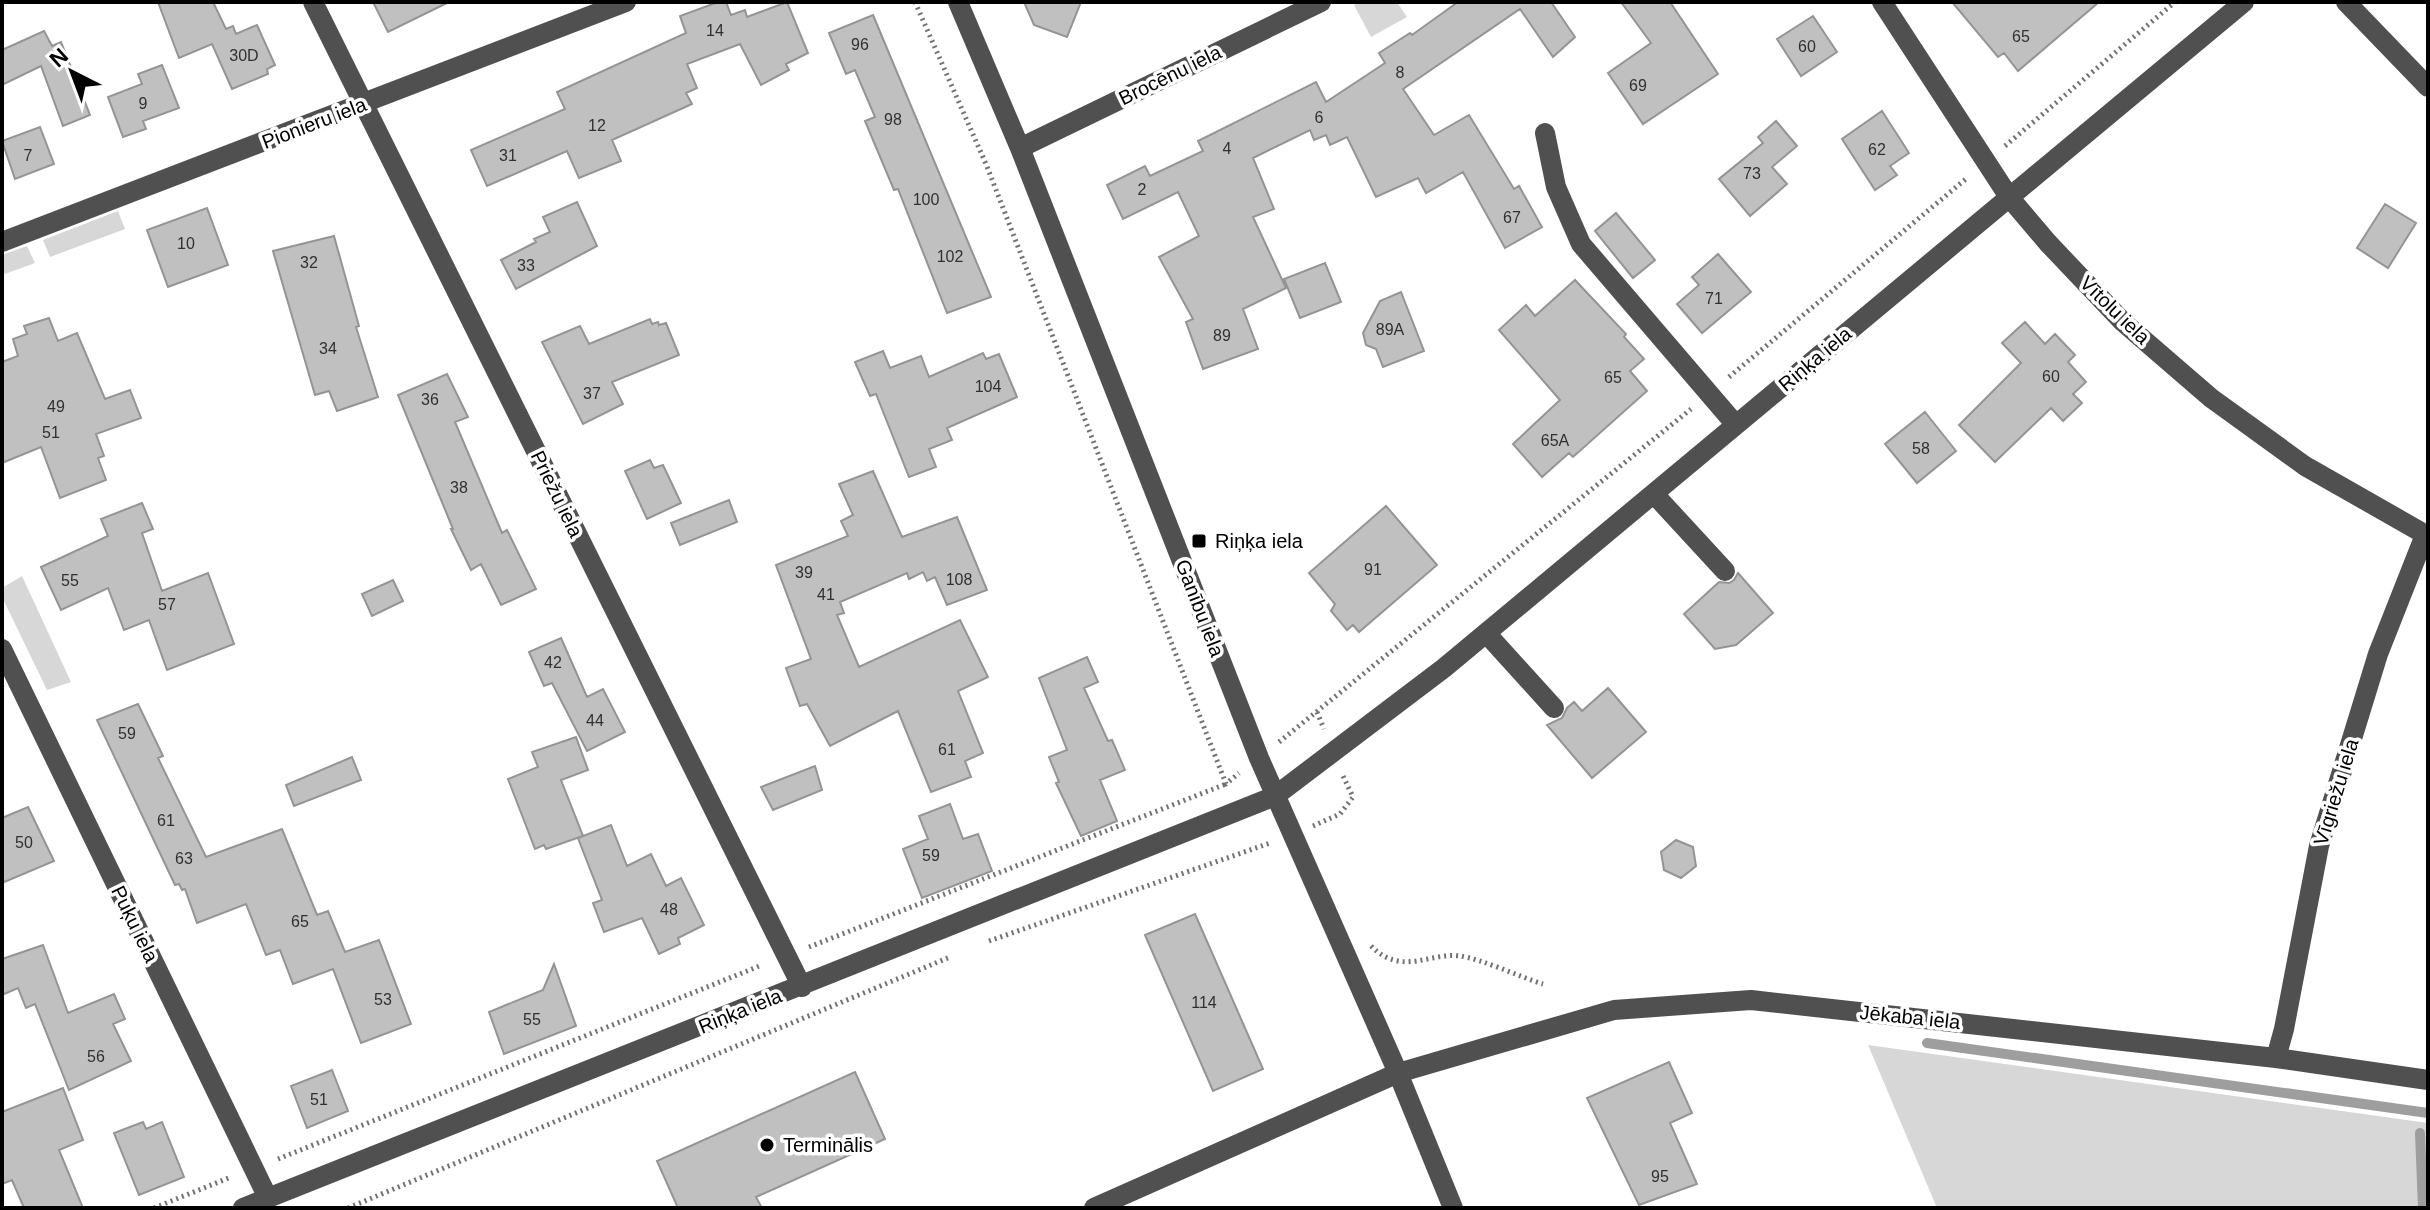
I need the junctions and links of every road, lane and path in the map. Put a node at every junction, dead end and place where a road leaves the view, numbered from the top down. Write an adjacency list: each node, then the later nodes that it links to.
1 (313, 2): 11 (street, Priežu iela)
2 (626, 2): 11 (street, Pionieru iela)
3 (915, 2): 28 (path)
4 (958, 2): 13 (street, Ganību iela)
5 (1321, 2): 13 (street, Brocēnu iela)
6 (1882, 2): 14 (street, Vītolu iela)
7 (2175, 2): 14 (path)
8 (2244, 2): 15 (street, Riņķa iela)
9 (2346, 2): 10 (street)
10 (2428, 87)
11 (364, 104): 16 (street, Pionieru iela); 33 (street, Priežu iela)
12 (1545, 133): 17 (street)
13 (1020, 148): 27 (street, Ganību iela)
14 (1986, 162): 15 (street, Vītolu iela); 17 (path)
15 (2009, 197): 18 (street, Riņķa iela); 20 (street, Vītolu iela)
16 (2, 242)
17 (1708, 395): 18 (street); 25 (path)
18 (1736, 425): 19 (street, Riņķa iela)
19 (1654, 494): 21 (street); 22 (street, Riņķa iela)
20 (2426, 535): 37 (street, Vīgriežu iela)
21 (1725, 571)
22 (1486, 633): 24 (street); 26 (street, Riņķa iela)
23 (2, 649): 40 (street, Puķu iela)
24 (1554, 708)
25 (1317, 712): 26 (path); 27 (path)
26 (1333, 753): 29 (street, Riņķa iela); 30 (path)
27 (1259, 758): 28 (path); 29 (street, Ganību iela)
28 (1226, 784): 33 (path)
29 (1275, 796): 30 (street, Ganību iela); 36 (street, Riņķa iela)
30 (1291, 836): 32 (path); 38 (street, Ganību iela)
31 (1368, 942): 35 (path)
32 (980, 944)
33 (786, 956): 36 (street, Priežu iela); 40 (path)
34 (951, 956): 44 (path)
35 (1543, 984)
36 (802, 987): 41 (street, Riņķa iela)
37 (2276, 1058): 38 (street, Jēkaba iela); 39 (street, Jēkaba iela)
38 (1398, 1073): 45 (street, Jēkaba iela); 46 (street, Ganību iela)
39 (2428, 1080)
40 (254, 1167): 41 (street, Puķu iela); 42 (path)
41 (268, 1198): 43 (street, Riņķa iela)
42 (154, 1208)
43 (243, 1208)
44 (348, 1208)
45 (1094, 1208)
46 (1453, 1208)

